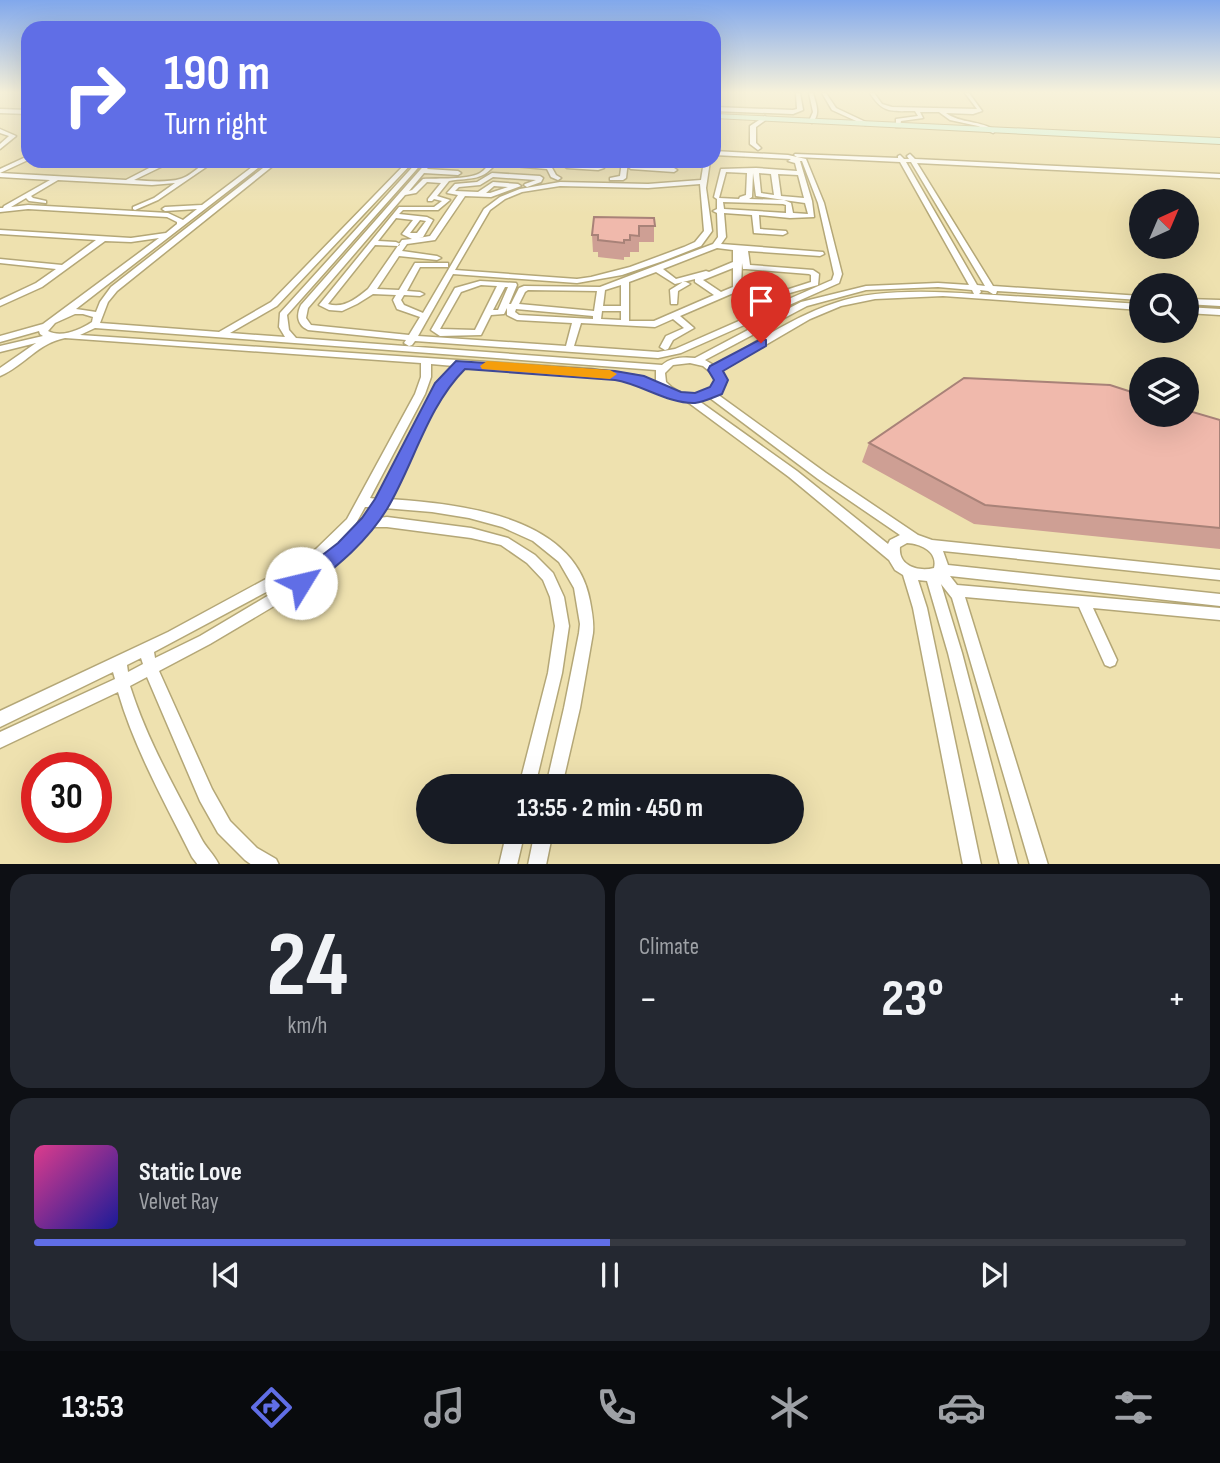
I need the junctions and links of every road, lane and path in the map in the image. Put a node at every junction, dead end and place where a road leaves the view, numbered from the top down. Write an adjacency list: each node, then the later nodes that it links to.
1 (751, 133): 4 (street)
2 (1046, 133): 3 (street)
3 (1220, 141)
4 (758, 148): 5 (street); 8 (street)
5 (721, 150)
6 (721, 150): 8 (street)
7 (721, 151): 151 (street)
8 (900, 157): 10 (street); 108 (street)
9 (729, 158): 11 (street); 32 (street); 36 (street)
10 (911, 158): 37 (street); 111 (street)
11 (721, 159)
12 (21, 163): 13 (street)
13 (15, 165): 14 (street); 39 (street)
14 (21, 166)
15 (21, 167): 42 (street)
16 (156, 168): 38 (street)
17 (202, 168): 48 (street)
18 (210, 168): 63 (street)
19 (255, 168): 72 (street)
20 (267, 168): 137 (street)
21 (404, 168): 141 (street)
22 (415, 168): 146 (street)
23 (425, 168): 34 (street)
24 (488, 168): 43 (street)
25 (503, 168): 40 (street)
26 (551, 168): 41 (street)
27 (602, 168): 45 (street)
28 (623, 168): 46 (street)
29 (634, 168): 31 (street)
30 (706, 168): 52 (street)
31 (674, 169)
32 (730, 169): 33 (street); 66 (street)
33 (753, 170): 35 (street); 55 (street); 66 (street)
34 (422, 171): 43 (street); 59 (street)
35 (774, 171): 36 (street); 56 (street)
36 (798, 172): 69 (street)
37 (1220, 173)
38 (146, 174): 50 (street); 53 (street)
39 (0, 175): 42 (street); 47 (street)
40 (499, 175): 44 (street); 54 (street)
41 (555, 175): 44 (street); 45 (street)
42 (14, 176): 47 (street)
43 (455, 176): 51 (street)
44 (538, 178): 58 (street)
45 (600, 178): 46 (street)
46 (621, 179): 49 (street)
47 (49, 180): 50 (street); 61 (street); 63 (street); 70 (street)
48 (182, 181): 53 (street); 63 (street)
49 (661, 181)
50 (121, 182): 53 (street)
51 (444, 182): 59 (street); 65 (street)
52 (705, 182): 64 (street); 101 (street)
53 (141, 183)
54 (480, 183): 57 (street); 62 (street)
55 (757, 183): 56 (street); 67 (street)
56 (776, 184): 67 (street)
57 (489, 185): 58 (street); 60 (street)
58 (518, 186): 60 (street)
59 (403, 193): 144 (street)
60 (480, 194): 62 (street)
61 (27, 195): 71 (street); 75 (street)
62 (462, 195): 96 (street)
63 (166, 196): 73 (street); 76 (street)
64 (704, 196): 66 (street); 78 (street)
65 (433, 197): 74 (street); 74 (street)
66 (718, 197)
67 (778, 197): 68 (street)
68 (793, 200): 69 (street); 82 (street)
69 (809, 201): 82 (street)
70 (0, 203)
71 (91, 205): 73 (street); 77 (street)
72 (207, 206): 76 (street); 84 (street)
73 (135, 208): 76 (street)
74 (423, 208): 81 (street)
75 (0, 209): 77 (street)
76 (160, 209)
77 (83, 210): 84 (street)
78 (706, 210): 79 (street); 101 (street)
79 (720, 211): 80 (street); 82 (street); 92 (street)
80 (753, 214): 82 (street); 86 (street); 95 (street)
81 (395, 216): 83 (street); 90 (street)
82 (790, 216): 86 (street)
83 (418, 218)
84 (181, 225): 87 (street)
85 (0, 232): 88 (street)
86 (783, 233): 97 (street)
87 (170, 234): 89 (street); 93 (street)
88 (102, 239): 89 (street); 102 (street)
89 (131, 240): 93 (street)
90 (373, 243): 91 (street); 113 (street)
91 (396, 244)
92 (716, 246): 94 (street); 103 (street)
93 (151, 248): 132 (street)
94 (741, 250): 95 (street); 100 (street); 110 (street)
95 (757, 251): 97 (street)
96 (396, 253): 101 (street); 113 (street)
97 (786, 253): 98 (street)
98 (820, 254)
99 (0, 261): 102 (street)
100 (738, 263): 105 (street); 110 (street)
101 (447, 265): 114 (street); 133 (street)
102 (64, 267): 122 (street)
103 (657, 269): 104 (street); 106 (street)
104 (706, 273)
105 (698, 280): 109 (street); 116 (street)
106 (625, 282): 112 (street); 127 (street)
107 (502, 284): 125 (street); 130 (street); 130 (street)
108 (975, 287): 111 (street); 117 (street); 153 (street)
109 (677, 288): 120 (street); 124 (street)
110 (737, 288): 116 (street)
111 (990, 288): 118 (street); 119 (street)
112 (601, 289): 125 (street); 131 (street)
113 (371, 291): 114 (street)
114 (399, 293): 115 (street); 133 (street)
115 (420, 295)
116 (720, 295): 124 (street)
117 (980, 296): 118 (street); 156 (street)
118 (996, 297): 126 (street)
119 (1129, 297)
120 (674, 302)
121 (1199, 302): 123 (street)
122 (0, 303)
123 (1220, 303)
124 (695, 304): 134 (street)
125 (509, 306): 130 (street); 131 (street); 135 (street)
126 (1129, 306)
127 (624, 308): 131 (street); 138 (street)
128 (1199, 311): 129 (street)
129 (1220, 312)
130 (488, 313)
131 (598, 315): 135 (street); 138 (street)
132 (63, 316): 137 (street); 139 (street)
133 (424, 316): 144 (street)
134 (674, 316): 136 (street); 140 (street)
135 (577, 321): 150 (street)
136 (664, 321): 138 (street); 140 (street)
137 (95, 322): 141 (street); 142 (street)
138 (625, 323)
139 (46, 326): 143 (street); 145 (street)
140 (680, 333): 147 (street); 151 (street)
141 (220, 334): 146 (street)
142 (69, 337): 143 (street); 152 (street)
143 (51, 338): 149 (street); 157 (street)
144 (412, 338): 148 (street); 150 (street)
145 (0, 339)
146 (295, 341): 148 (street)
147 (665, 347)
148 (406, 348): 155 (street)
149 (0, 349)
150 (569, 350): 151 (street)
151 (678, 351)
152 (426, 361): 154 (street); 161 (street)
153 (696, 361): 155 (street); 156 (street)
154 (461, 364): 158 (street); 162 (street)
155 (664, 368): 158 (street)
156 (715, 370): 159 (street)
157 (0, 373)
158 (665, 389): 160 (street)
159 (711, 394): 160 (street); 165 (street)
160 (688, 398): 167 (street)
161 (362, 502): 162 (street); 163 (street)
162 (382, 503): 164 (street); 183 (street)
163 (351, 522): 164 (street); 175 (street)
164 (369, 523): 178 (street); 182 (street)
165 (914, 538): 166 (street); 167 (street)
166 (930, 545): 168 (street); 170 (street)
167 (893, 556): 169 (street)
168 (937, 572): 169 (street); 171 (street); 172 (street); 191 (street)
169 (909, 573): 190 (street)
170 (1220, 575)
171 (955, 590): 173 (street); 192 (street)
172 (1220, 600)
173 (1083, 601): 174 (street); 176 (street)
174 (1220, 614)
175 (146, 649): 177 (street); 178 (street)
176 (1110, 660)
177 (119, 663): 179 (street); 180 (street)
178 (151, 668): 179 (street); 187 (street)
179 (121, 683): 181 (street); 186 (street)
180 (0, 719)
181 (0, 740)
182 (530, 774)
183 (556, 774)
184 (513, 844): 188 (street)
185 (541, 844): 189 (street)
186 (210, 864)
187 (270, 864)
188 (508, 864)
189 (537, 864)
190 (972, 864)
191 (1009, 864)
192 (1039, 864)

